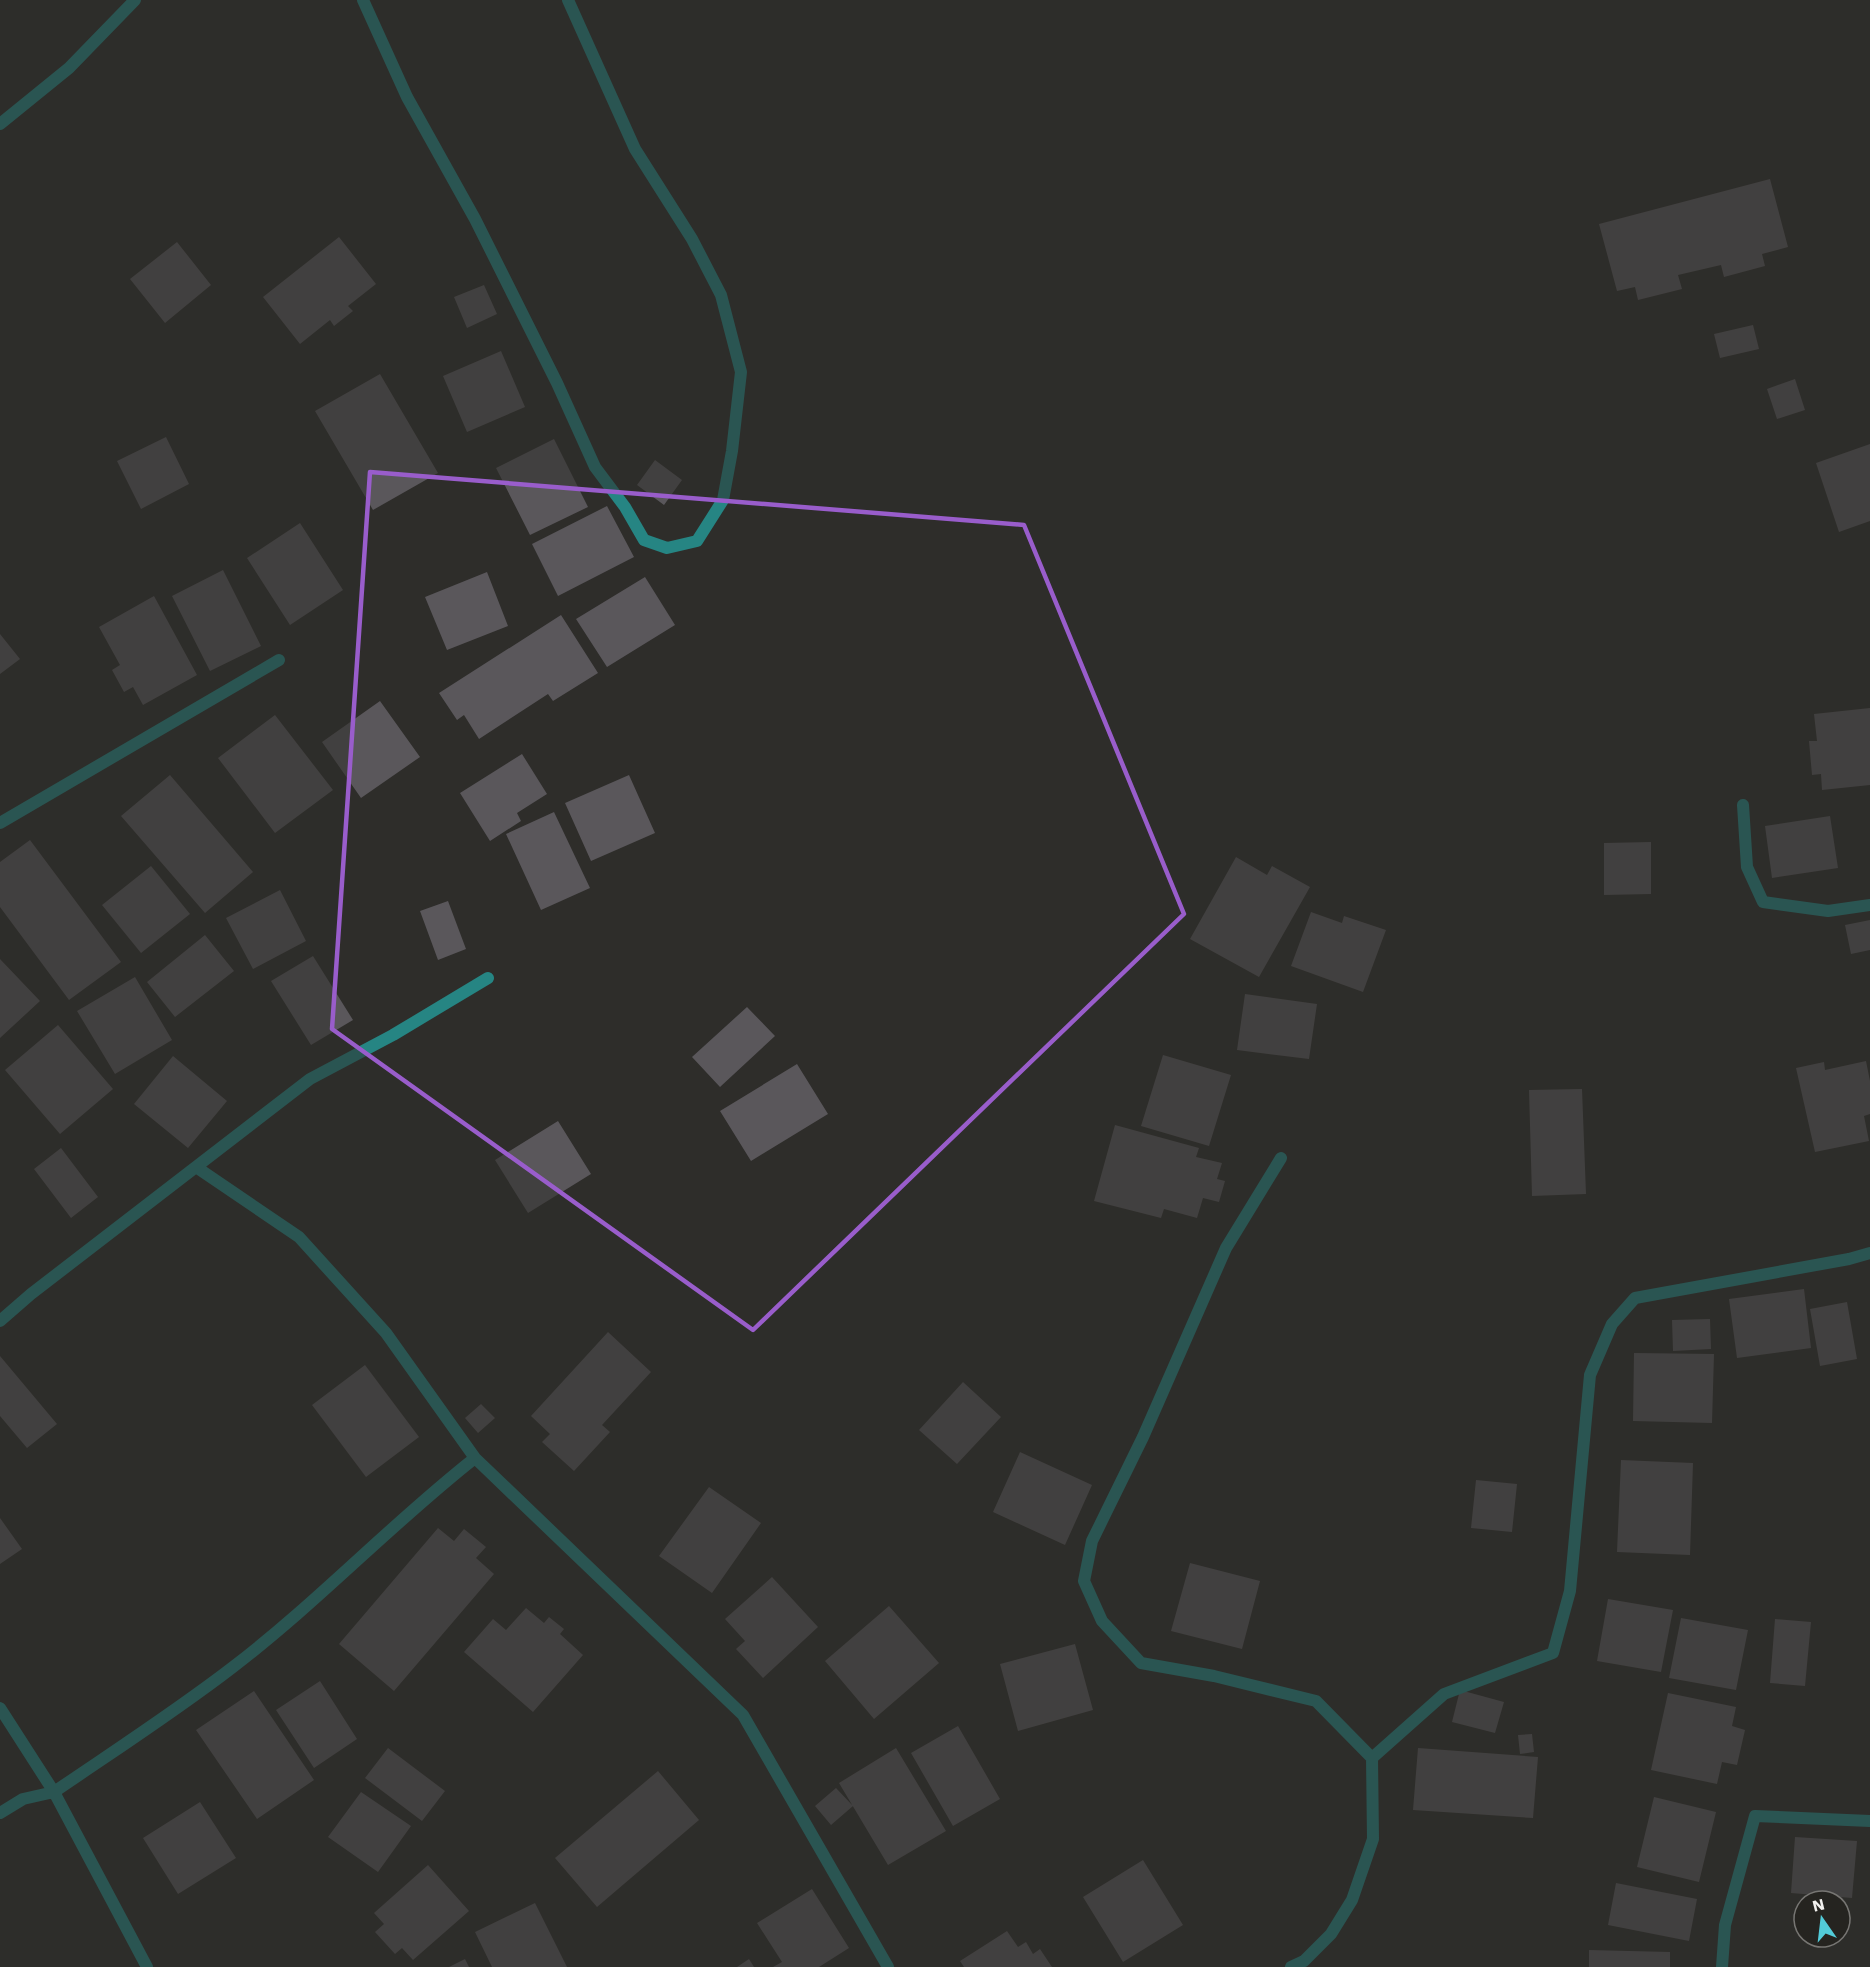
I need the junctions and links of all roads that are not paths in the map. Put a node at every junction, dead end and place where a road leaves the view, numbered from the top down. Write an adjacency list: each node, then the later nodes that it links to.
1 (135, 0): 4 (street)
2 (363, 0): 3 (street)
3 (568, 0)
4 (0, 124)
5 (279, 660): 7 (street)
6 (1743, 805): 8 (street)
7 (0, 823)
8 (1870, 905)
9 (488, 978): 11 (street)
10 (1281, 1158): 16 (street)
11 (196, 1167): 13 (street); 14 (street)
12 (1870, 1253): 16 (street)
13 (0, 1321)
14 (475, 1458): 17 (street); 21 (street)
15 (0, 1708): 17 (street)
16 (1372, 1758): 22 (street)
17 (54, 1792): 18 (street); 20 (street)
18 (0, 1813)
19 (1870, 1821): 23 (street)
20 (147, 1967)
21 (888, 1967)
22 (1291, 1967)
23 (1722, 1967)

